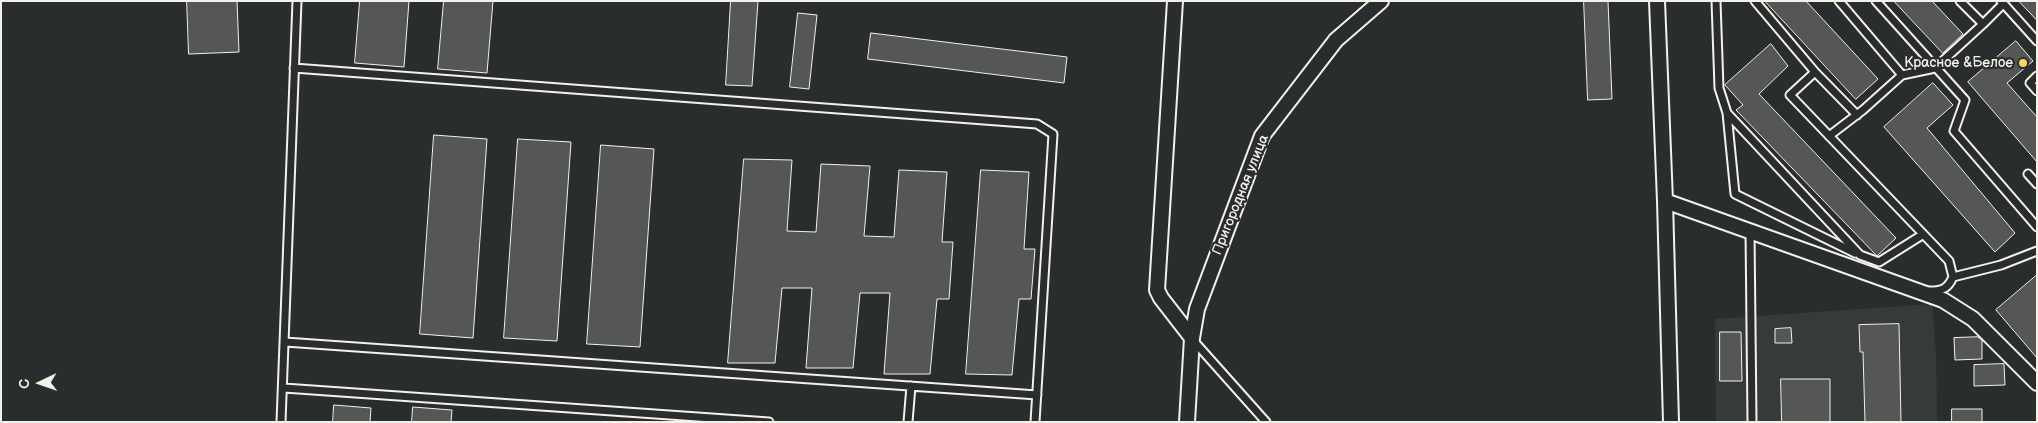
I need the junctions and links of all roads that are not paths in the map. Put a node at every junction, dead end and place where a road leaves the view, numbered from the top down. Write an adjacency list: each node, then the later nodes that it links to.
1 (297, 1): 13 (lane)
2 (1175, 1): 32 (street)
3 (1381, 1): 32 (street, Пригородная улица)
4 (1657, 1): 24 (street)
5 (1716, 1): 19 (lane)
6 (1755, 1): 15 (lane)
7 (1839, 1): 16 (lane)
8 (1876, 1): 14 (lane)
9 (1960, 1): 11 (lane)
10 (2002, 2): 11 (lane); 12 (lane)
11 (1983, 24): 14 (lane)
12 (2037, 40)
13 (294, 68): 33 (lane); 37 (lane)
14 (1935, 68): 16 (lane); 25 (lane)
15 (1815, 72): 20 (lane); 21 (lane)
16 (1902, 75): 20 (lane)
17 (2037, 76): 18 (lane)
18 (2037, 91)
19 (1727, 113): 29 (lane); 29 (lane)
20 (1857, 116): 21 (lane)
21 (1829, 136): 27 (lane)
22 (2028, 174): 23 (lane)
23 (2037, 184)
24 (1666, 201): 26 (street); 44 (street)
25 (2037, 227)
26 (1750, 231): 31 (street); 45 (lane)
27 (1922, 235): 29 (lane); 30 (lane)
28 (2037, 251): 30 (lane)
29 (1860, 255)
30 (1953, 276): 31 (lane)
31 (1917, 291): 34 (street)
32 (1192, 338): 42 (street, Пригородная улица); 43 (lane)
33 (285, 342): 35 (lane); 36 (lane)
34 (2037, 383)
35 (911, 386): 37 (lane); 40 (lane)
36 (284, 388): 38 (lane); 39 (lane)
37 (1037, 395): 41 (lane)
38 (281, 422)
39 (769, 422)
40 (908, 422)
41 (1035, 422)
42 (1187, 422)
43 (1266, 422)
44 (1671, 422)
45 (1752, 422)

